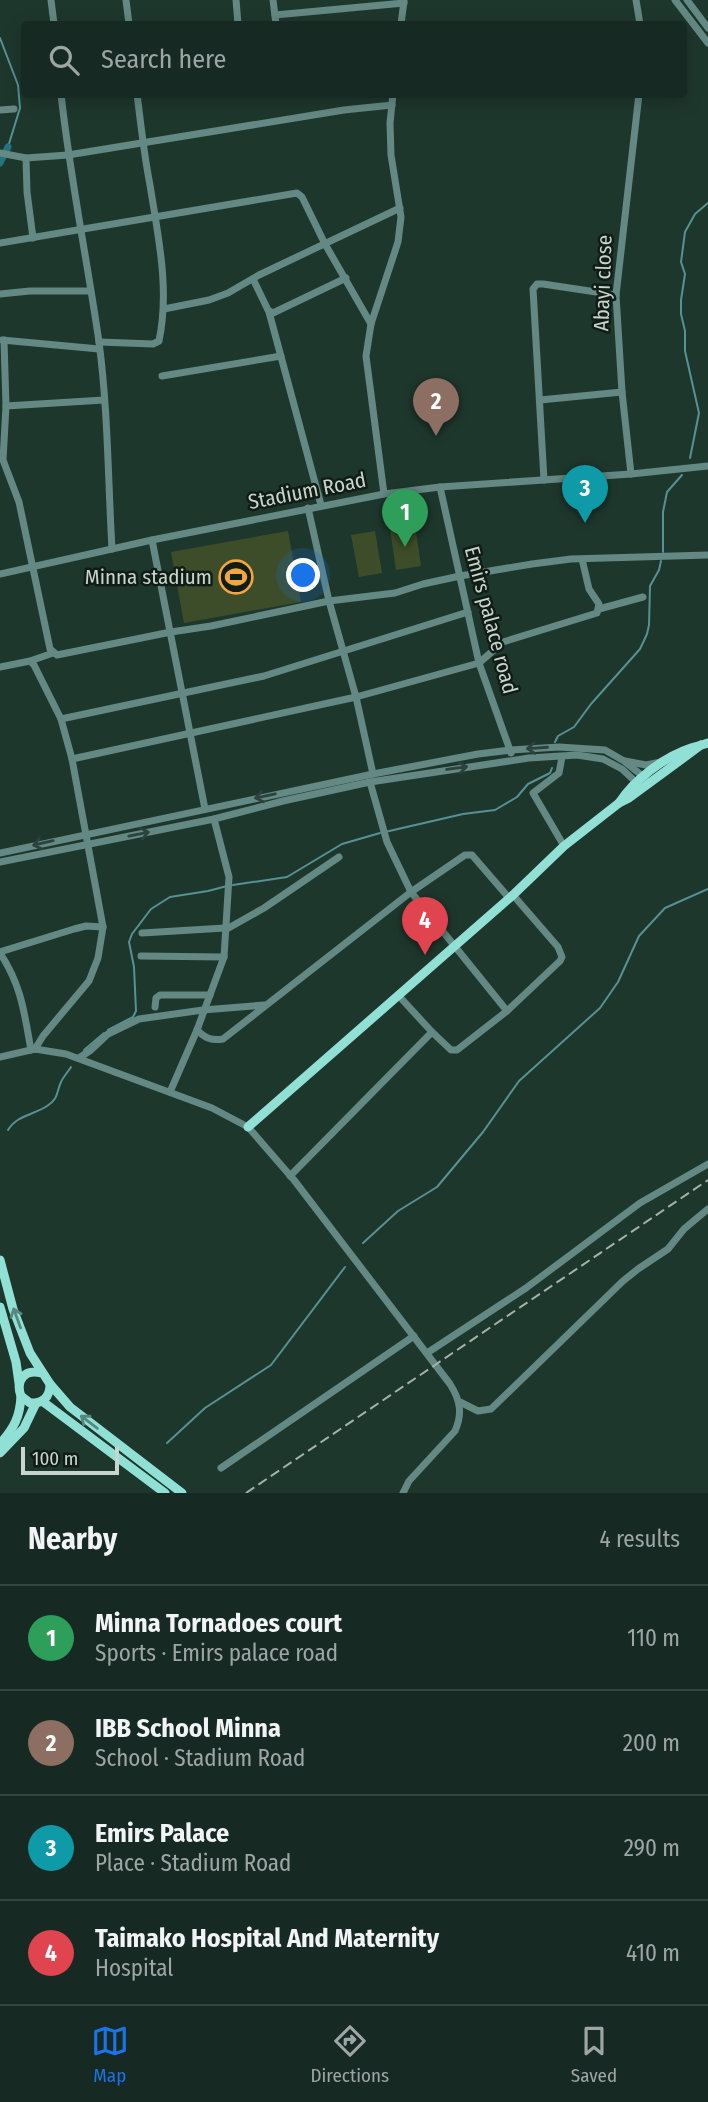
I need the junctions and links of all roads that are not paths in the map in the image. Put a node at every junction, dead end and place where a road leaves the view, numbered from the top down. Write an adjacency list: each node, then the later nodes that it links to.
1 (51, 0): 10 (street)
2 (126, 0): 11 (street)
3 (236, 0): 12 (street)
4 (273, 0): 9 (street)
5 (636, 0): 15 (street)
6 (675, 0): 17 (street)
7 (687, 0): 16 (street)
8 (404, 1): 9 (street); 14 (street)
9 (275, 15): 13 (street)
10 (54, 21)
11 (129, 21)
12 (238, 21)
13 (276, 21)
14 (401, 21)
15 (640, 21)
16 (708, 27)
17 (708, 43)
18 (61, 98): 27 (street)
19 (137, 98): 25 (street)
20 (393, 98): 22 (street)
21 (639, 98): 39 (street, Abayi close)
22 (392, 105): 25 (street); 29 (street)
23 (14, 109): 24 (street)
24 (0, 110)
25 (142, 142): 27 (street); 30 (street)
26 (0, 153): 28 (street)
27 (68, 155): 28 (street); 31 (street)
28 (26, 158): 32 (street)
29 (400, 208): 34 (street); 42 (street)
30 (155, 216): 31 (street); 34 (street); 40 (street)
31 (80, 229): 32 (street); 37 (street)
32 (33, 238): 33 (street)
33 (0, 243)
34 (325, 244): 35 (street); 36 (street)
35 (346, 278): 41 (street); 42 (street)
36 (253, 279): 40 (street); 41 (street)
37 (89, 291): 38 (street); 44 (street)
38 (0, 294)
39 (616, 295): 47 (street, Abayi close); 49 (street)
40 (164, 309): 44 (street)
41 (269, 312): 45 (street)
42 (371, 324): 55 (street)
43 (2, 340): 44 (street); 50 (street)
44 (99, 345): 48 (street)
45 (281, 356): 46 (street); 56 (street)
46 (162, 376)
47 (622, 392): 49 (street); 52 (street, Abayi close)
48 (104, 400): 50 (street); 59 (street)
49 (540, 400): 53 (street)
50 (6, 405): 62 (street)
51 (708, 466): 52 (street, Stadium Road)
52 (631, 474): 53 (street, Stadium Road)
53 (544, 480): 54 (street, Stadium Road)
54 (439, 487): 55 (street, Stadium Road); 64 (street, Emirs palace road)
55 (384, 494): 56 (street, Stadium Road)
56 (321, 505): 57 (street, Stadium Road)
57 (308, 508): 58 (street, Stadium Road); 66 (street)
58 (152, 540): 59 (street, Stadium Road); 69 (street)
59 (112, 548): 62 (street, Stadium Road)
60 (708, 555): 61 (street)
61 (582, 559): 64 (street); 67 (street)
62 (33, 566): 63 (street, Stadium Road); 71 (street)
63 (0, 574)
64 (460, 576): 66 (street); 68 (street, Emirs palace road)
65 (643, 597): 67 (street)
66 (329, 601): 69 (street); 70 (street)
67 (599, 609): 73 (street)
68 (468, 612): 70 (street); 73 (street, Emirs palace road)
69 (171, 632): 71 (street); 75 (street)
70 (343, 652): 75 (street); 76 (street)
71 (53, 653): 72 (street)
72 (30, 661): 74 (street); 77 (street)
73 (479, 663): 76 (street); 80 (street, Emirs palace road)
74 (0, 667)
75 (183, 694): 77 (street); 78 (street)
76 (356, 697): 78 (street); 86 (street)
77 (61, 719): 82 (street)
78 (190, 732): 82 (street); 89 (street)
79 (706, 743): 85 (main road); 88 (main road)
80 (510, 750): 83 (street, Emirs palace road); 84 (street, one-way to 80); 86 (street)
81 (562, 757): 83 (street); 88 (street); 93 (street)
82 (72, 759): 91 (street)
83 (513, 760): 87 (street, one-way to 83)
84 (624, 761): 85 (street); 88 (street)
85 (665, 761): 88 (main road)
86 (373, 774): 89 (street, one-way to 89)
87 (370, 782): 90 (street); 97 (street)
88 (644, 783): 93 (main road)
89 (205, 809): 91 (street)
90 (214, 819): 92 (street, one-way to 90); 100 (street)
91 (85, 834): 92 (street); 94 (street, one-way to 94)
92 (88, 844): 96 (street); 99 (street)
93 (564, 846): 98 (main road)
94 (0, 853)
95 (339, 857): 100 (street)
96 (0, 862)
97 (411, 892): 98 (street); 102 (street); 108 (street)
98 (511, 897): 102 (main road); 111 (street)
99 (103, 927): 103 (street); 114 (street)
100 (225, 929): 101 (street); 105 (street)
101 (142, 933)
102 (454, 945): 107 (main road); 111 (street)
103 (0, 953): 114 (street)
104 (141, 956): 105 (street)
105 (224, 957): 106 (street)
106 (210, 995): 109 (street); 110 (street)
107 (398, 995): 113 (street); 118 (main road)
108 (266, 1005): 110 (street); 112 (street)
109 (155, 1007)
110 (203, 1010): 112 (street); 116 (street)
111 (507, 1011): 113 (street)
112 (197, 1030): 117 (street)
113 (432, 1032): 120 (street)
114 (33, 1050): 115 (street); 116 (street)
115 (0, 1057)
116 (79, 1058): 117 (street)
117 (170, 1092): 118 (street)
118 (248, 1127): 120 (street)
119 (708, 1164): 126 (street)
120 (290, 1176): 125 (street)
121 (708, 1209): 132 (street)
122 (0, 1261): 127 (main road, one-way to 122)
123 (0, 1307): 124 (main road)
124 (3, 1327): 128 (main road)
125 (414, 1336): 126 (street); 135 (street)
126 (427, 1353): 132 (street)
127 (41, 1373): 128 (main road); 129 (main road)
128 (19, 1383): 130 (main road)
129 (50, 1384): 131 (main road); 137 (main road, one-way to 129)
130 (21, 1396): 131 (main road); 133 (main road)
131 (39, 1402): 134 (main road); 136 (main road)
132 (460, 1402): 138 (street)
133 (0, 1444)
134 (0, 1453)
135 (222, 1468)
136 (164, 1493)
137 (182, 1493)
138 (402, 1493)

